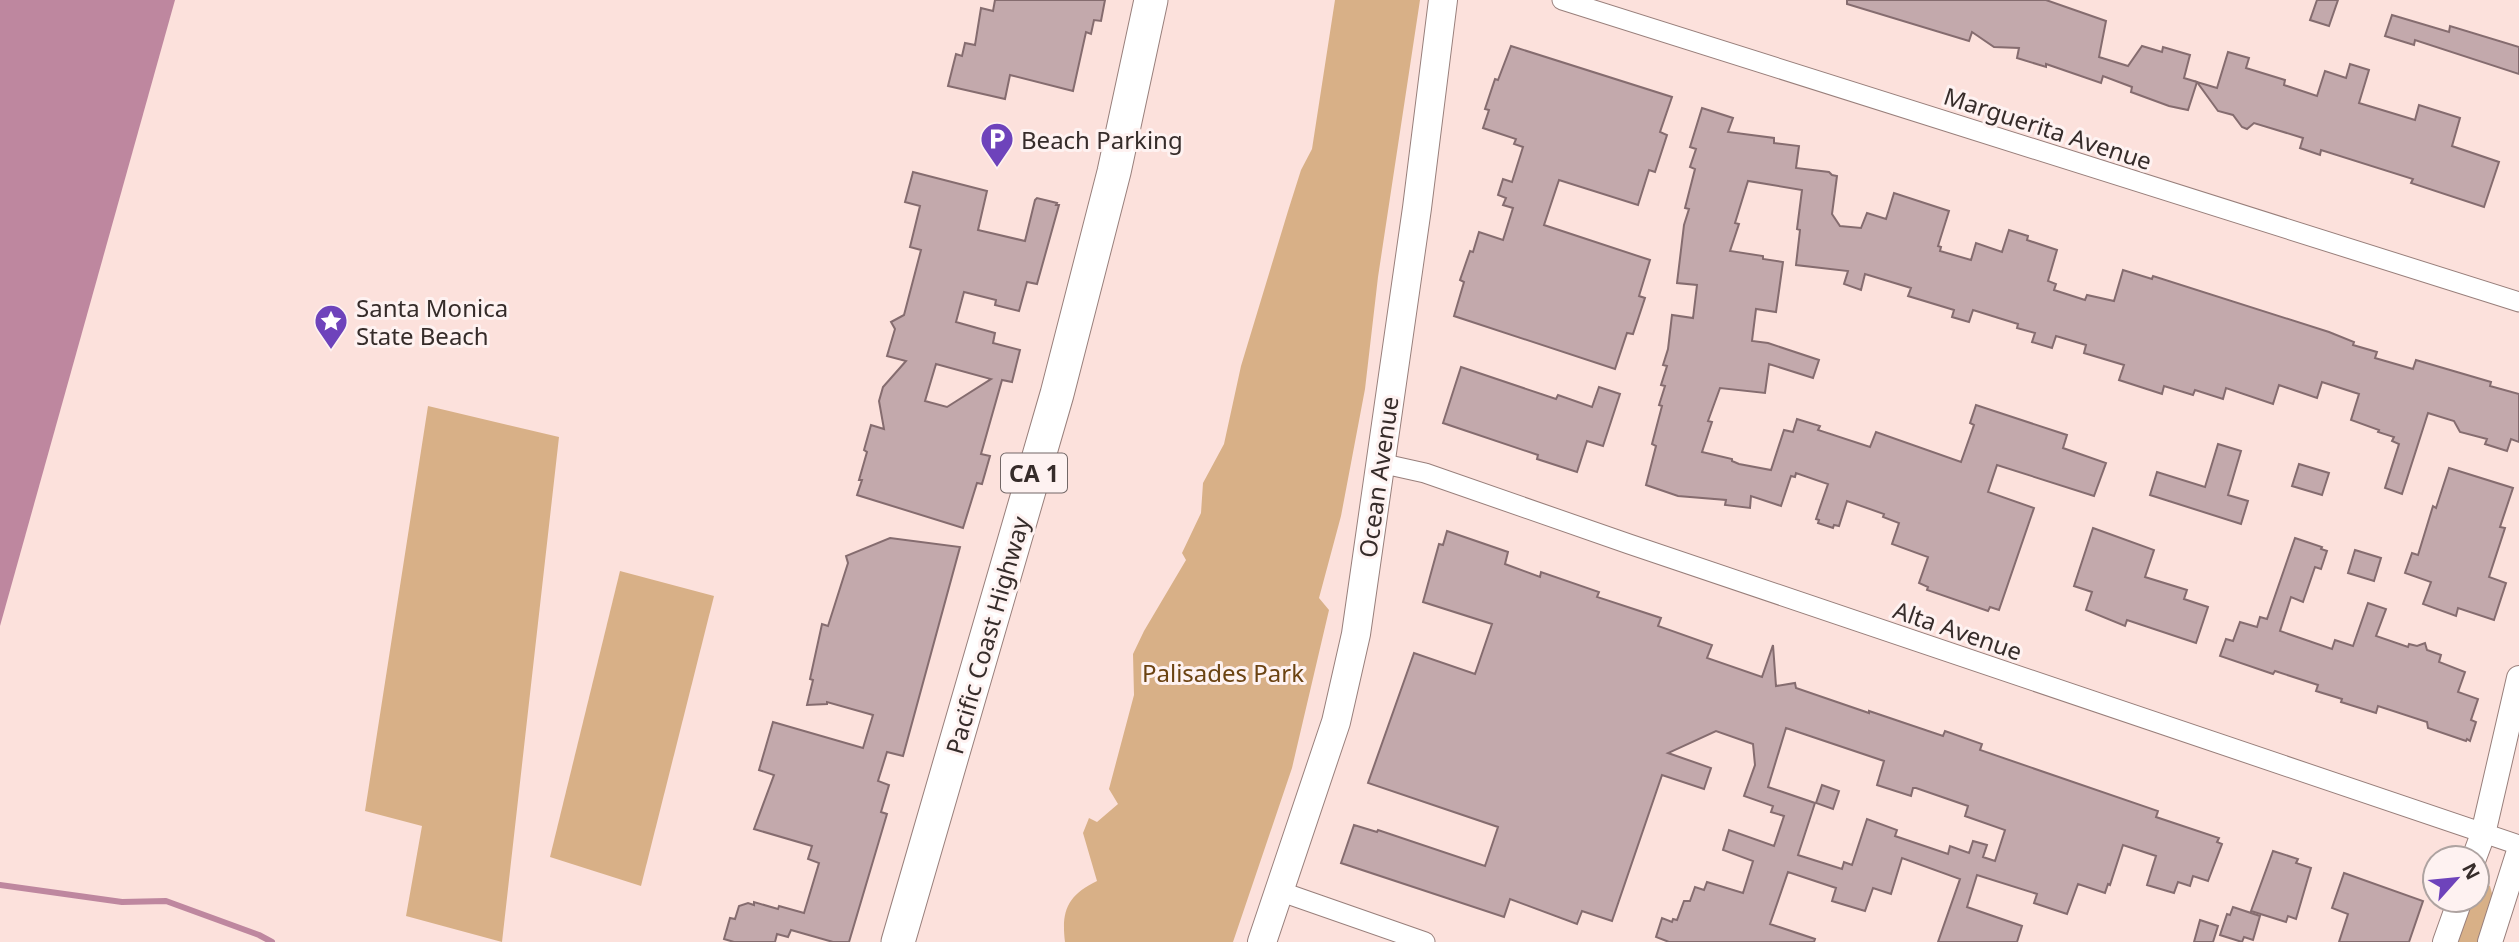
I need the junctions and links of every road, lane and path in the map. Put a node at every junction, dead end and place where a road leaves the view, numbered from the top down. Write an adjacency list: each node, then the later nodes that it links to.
1 (1151, 0): 13 (highway, Pacific Coast Highway / CA 1)
2 (1443, 0): 5 (main road, Ocean Avenue)
3 (1562, 0): 4 (street, Marguerita Avenue)
4 (2519, 302)
5 (1380, 463): 7 (street, Alta Avenue); 11 (main road, Ocean Avenue)
6 (2519, 678): 7 (street)
7 (2483, 834): 8 (street); 9 (street, Alta Avenue)
8 (2479, 844)
9 (2519, 845)
10 (2519, 851): 17 (street)
11 (1279, 891): 14 (main road, Ocean Avenue); 15 (street)
12 (2455, 914): 16 (street)
13 (898, 942)
14 (1262, 942)
15 (1424, 942)
16 (2445, 942)
17 (2490, 942)

